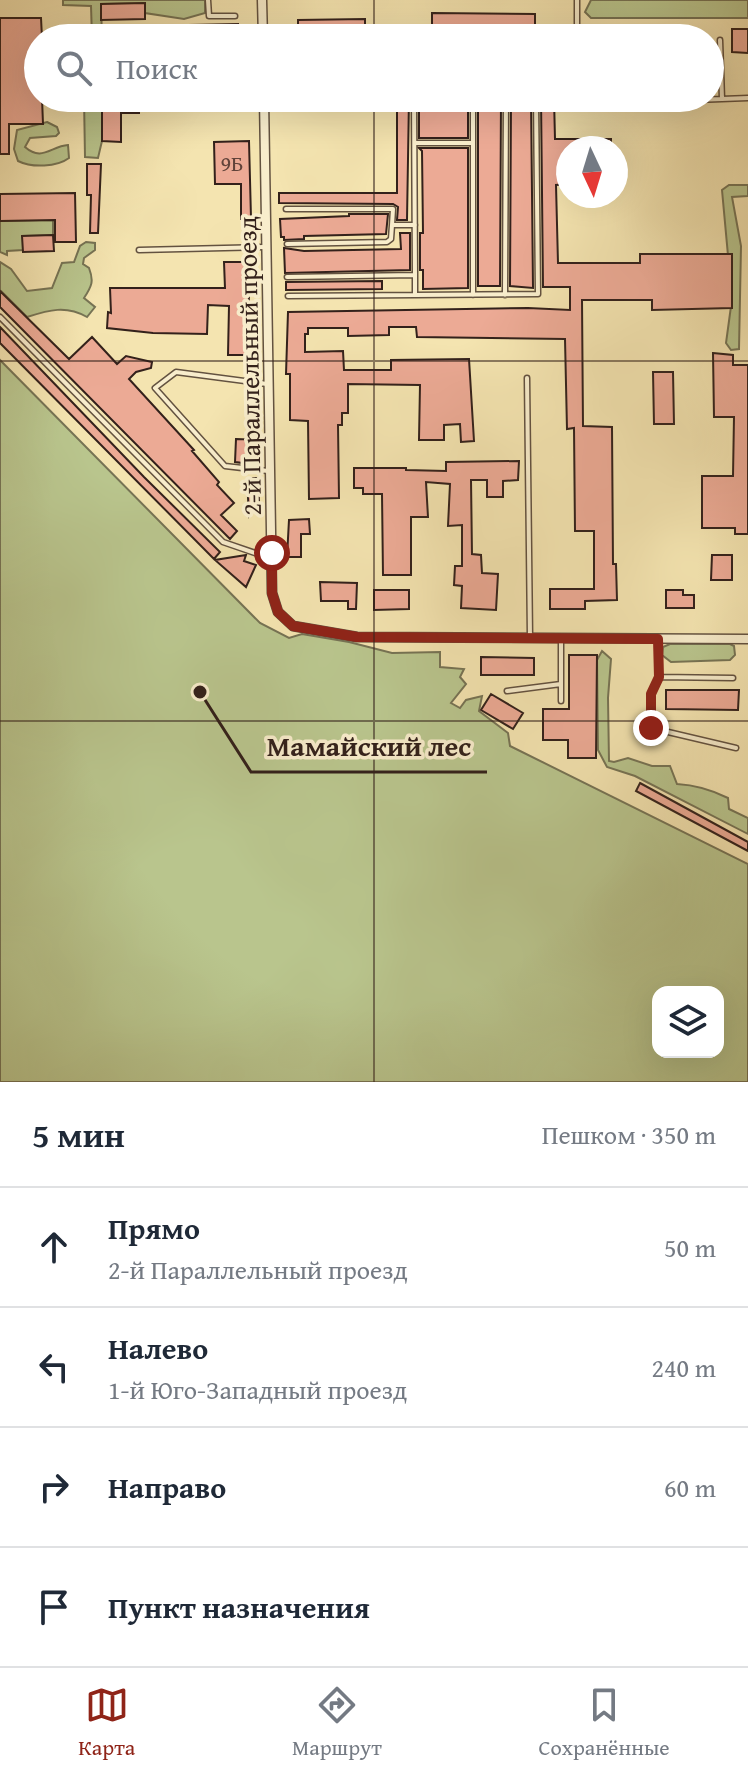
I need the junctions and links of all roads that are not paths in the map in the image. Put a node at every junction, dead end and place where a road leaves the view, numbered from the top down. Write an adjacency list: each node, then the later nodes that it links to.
1 (208, 0): 4 (lane)
2 (262, 0): 5 (street)
3 (577, 0): 6 (lane)
4 (235, 16)
5 (263, 24)
6 (577, 24)
7 (748, 98): 8 (lane)
8 (724, 99)
9 (264, 112): 20 (street, 2-й Параллельный проезд)
10 (414, 112): 14 (lane)
11 (473, 112): 15 (lane)
12 (506, 112): 26 (lane)
13 (536, 112): 26 (lane)
14 (414, 143): 15 (lane); 18 (lane)
15 (473, 143): 25 (lane)
16 (286, 209): 17 (lane)
17 (392, 225): 18 (lane); 19 (lane)
18 (415, 225): 22 (lane)
19 (287, 244)
20 (267, 247): 21 (lane); 30 (street, 2-й Параллельный проезд)
21 (139, 250)
22 (415, 275): 23 (lane); 24 (lane)
23 (287, 277)
24 (415, 295): 25 (lane); 27 (lane)
25 (473, 295): 26 (lane)
26 (505, 295)
27 (288, 296)
28 (0, 317): 32 (lane)
29 (527, 378): 33 (lane)
30 (269, 384): 31 (street, 2-й Параллельный проезд); 31 (lane)
31 (270, 471): 32 (street, 2-й Параллельный проезд)
32 (272, 553): 33 (street, 2-й Параллельный проезд)
33 (530, 639): 36 (street)
34 (658, 639): 35 (street); 36 (street); 37 (lane)
35 (748, 639)
36 (561, 640): 39 (lane)
37 (659, 677): 38 (lane); 42 (lane)
38 (733, 678)
39 (561, 684): 40 (lane); 41 (lane)
40 (507, 691)
41 (561, 701)
42 (736, 748)

